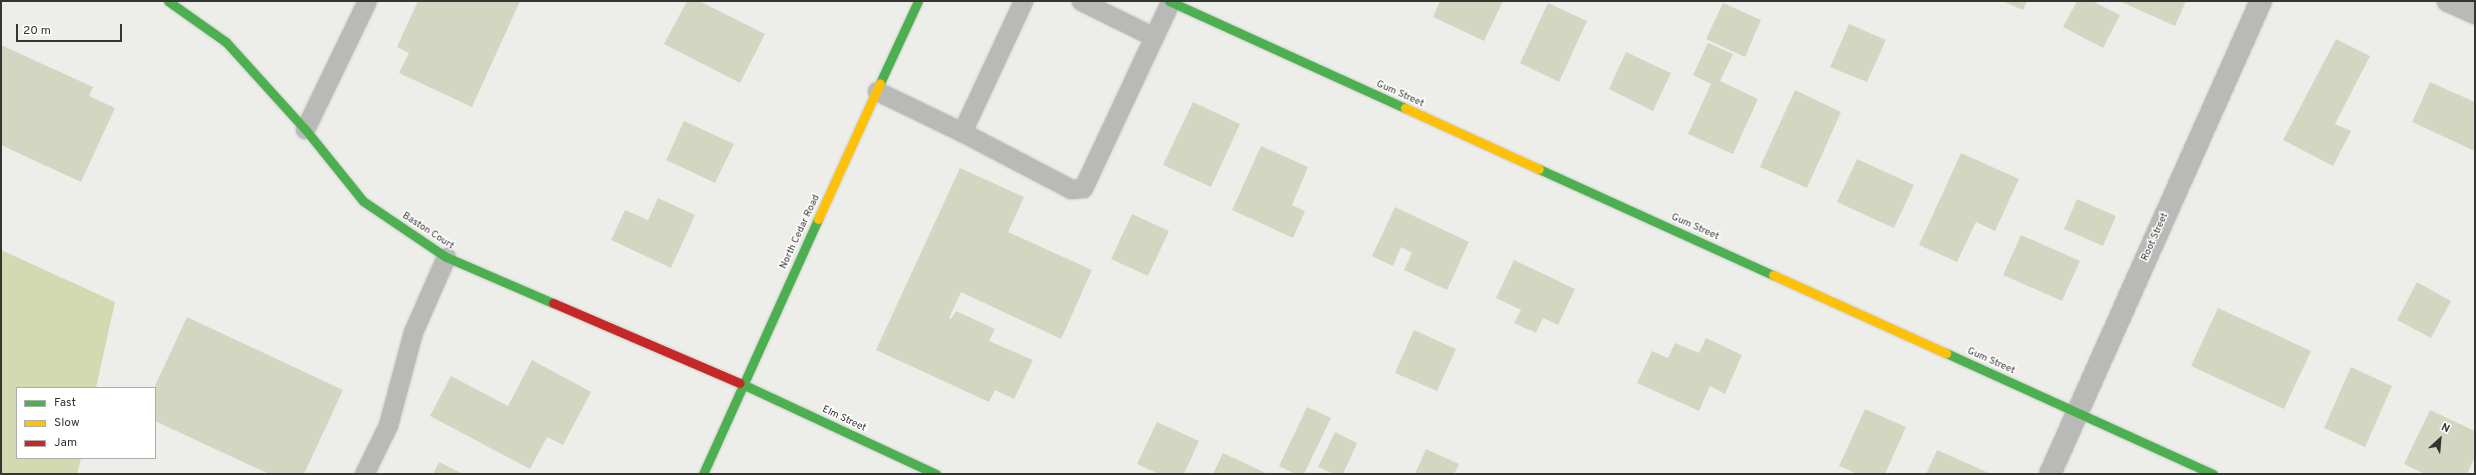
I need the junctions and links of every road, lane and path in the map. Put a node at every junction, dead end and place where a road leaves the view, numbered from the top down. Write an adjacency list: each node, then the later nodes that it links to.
1 (168, 1): 12 (street, Baston Court)
2 (367, 1): 12 (lane)
3 (918, 1): 11 (street, North Cedar Road)
4 (1023, 1): 13 (lane)
5 (1081, 1): 10 (lane)
6 (1170, 1): 10 (lane); 16 (street, Gum Street)
7 (2261, 1): 16 (street, Root Street)
8 (2448, 1): 9 (street)
9 (2475, 13)
10 (1154, 37): 13 (lane)
11 (877, 91): 13 (lane); 15 (street, North Cedar Road)
12 (305, 129): 14 (street, Baston Court)
13 (962, 132)
14 (446, 257): 15 (street, Baston Court); 17 (lane)
15 (742, 384): 18 (street, North Cedar Road); 19 (street, Elm Street)
16 (2078, 412): 20 (street, Root Street); 21 (street, Gum Street)
17 (364, 474)
18 (703, 474)
19 (936, 474)
20 (2050, 474)
21 (2213, 474)

